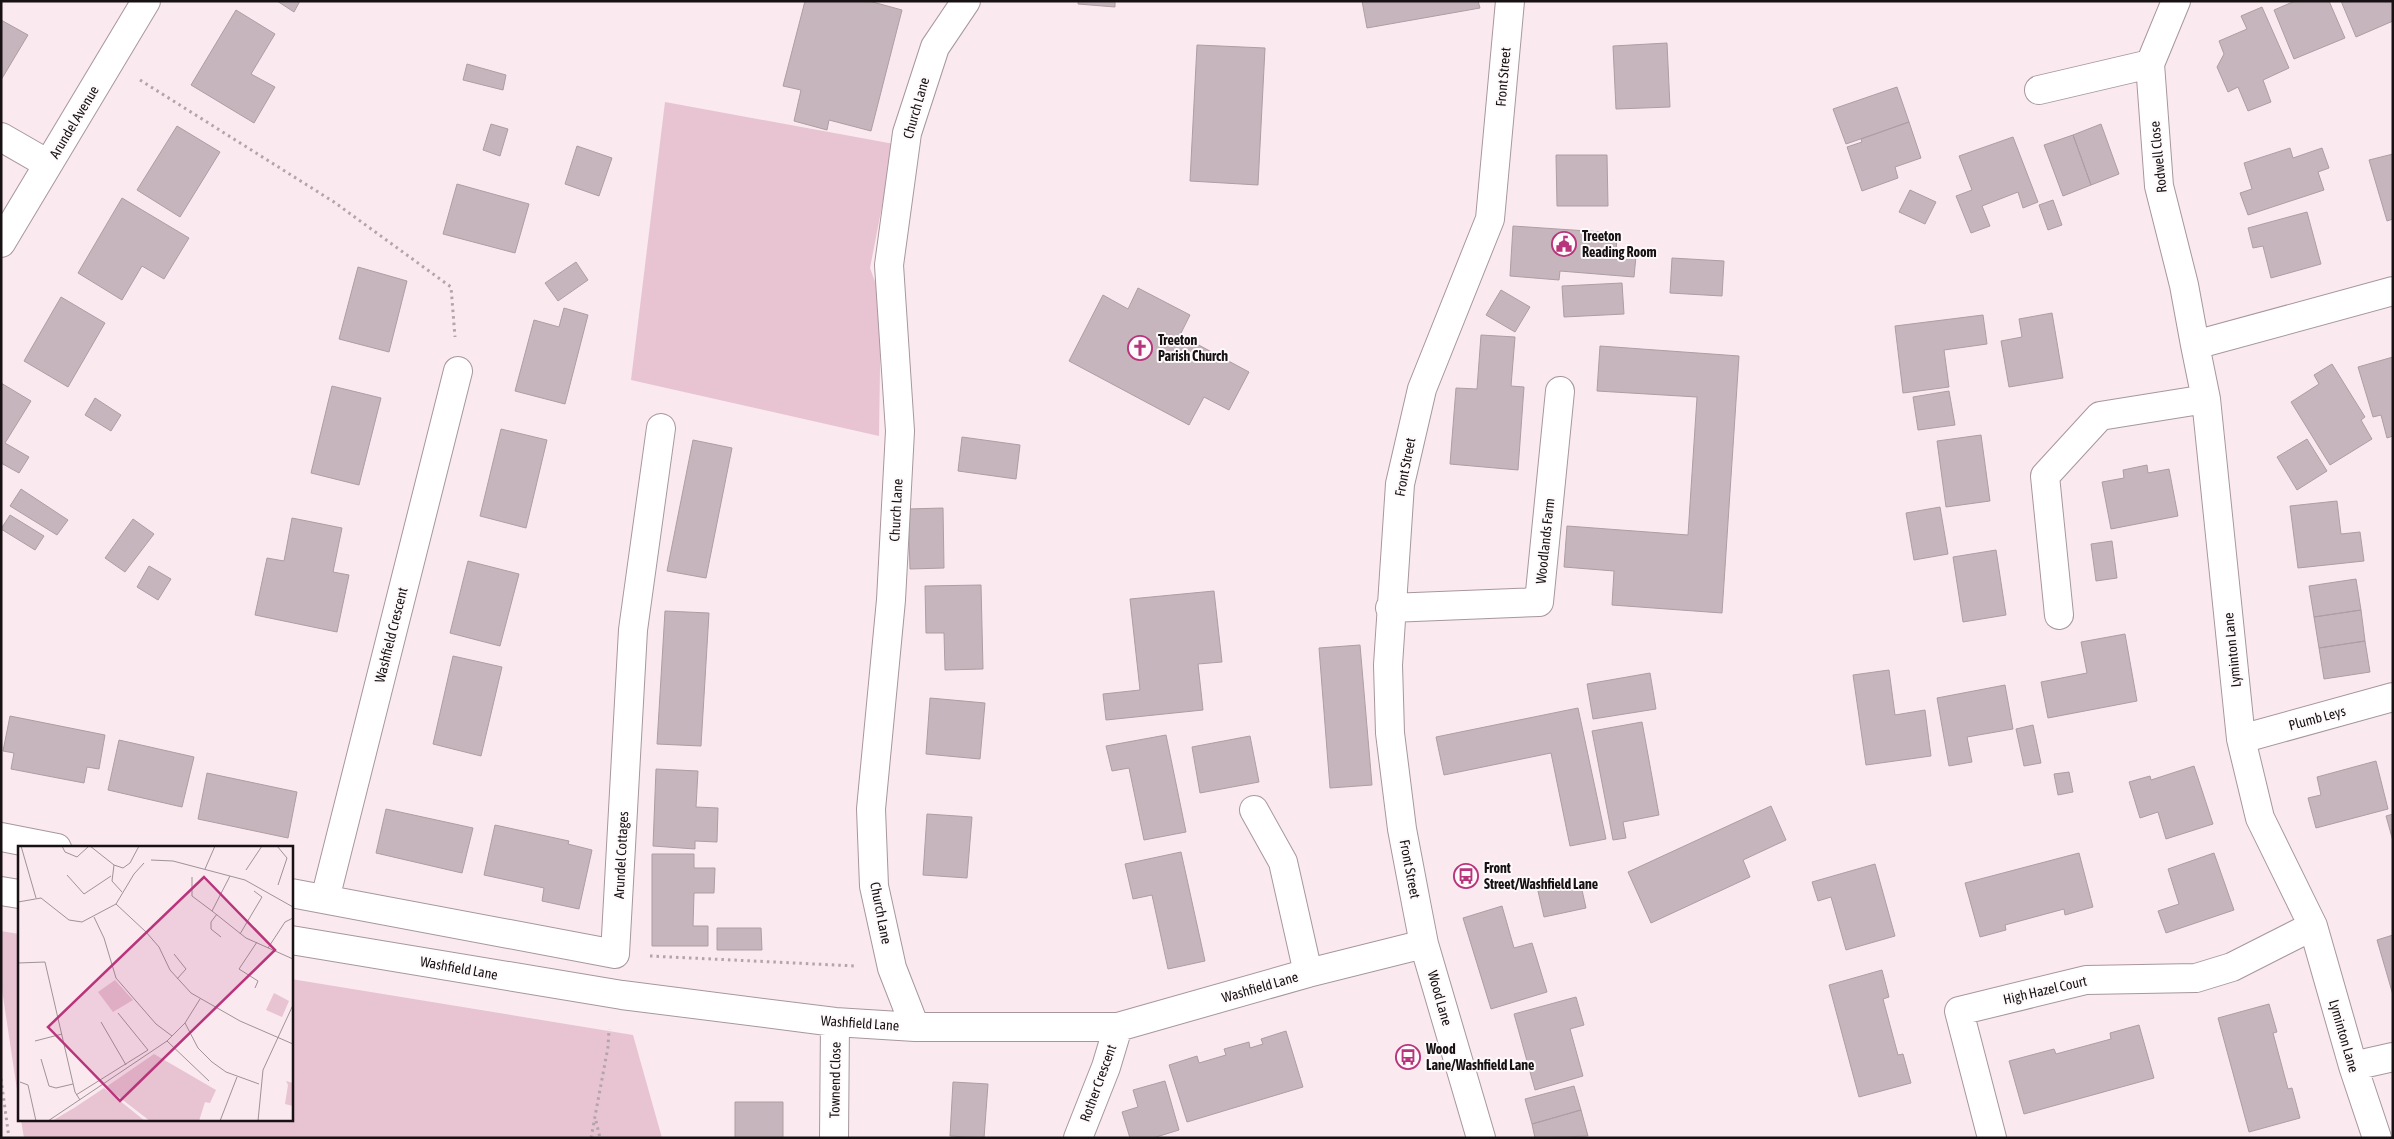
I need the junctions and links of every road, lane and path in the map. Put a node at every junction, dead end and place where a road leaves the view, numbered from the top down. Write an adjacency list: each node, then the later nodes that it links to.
1 (146, 1): 5 (street, Arundel Avenue)
2 (966, 1): 32 (street, Church Lane)
3 (1510, 1): 17 (street, Front Street)
4 (2176, 1): 6 (street, Rodwell Close)
5 (110, 61): 9 (street, Arundel Avenue); 13 (path)
6 (2150, 64): 7 (street); 12 (street, Rodwell Close)
7 (2039, 90)
8 (1, 137): 9 (street)
9 (48, 164): 10 (street, Arundel Avenue)
10 (1, 243)
11 (2393, 291): 12 (street)
12 (2195, 345): 15 (street, Lyminton Lane)
13 (458, 371): 27 (street, Washfield Crescent)
14 (1560, 390): 17 (street, Woodlands Farm)
15 (2206, 399): 18 (street); 20 (street, Lyminton Lane)
16 (661, 428): 31 (street, Arundel Cottages)
17 (1390, 608): 30 (street, Front Street)
18 (2059, 615)
19 (2393, 697): 20 (street, Plumb Leys)
20 (2241, 739): 28 (street, Lyminton Lane)
21 (1254, 810): 33 (street)
22 (1, 837): 23 (street)
23 (46, 846)
24 (1, 891): 26 (street)
25 (292, 893): 27 (street)
26 (18, 894)
27 (325, 899): 31 (street)
28 (2313, 926): 39 (street, Lyminton Lane); 48 (street, High Hazel Court)
29 (292, 940): 34 (street, Washfield Lane)
30 (1424, 944): 33 (street, Washfield Lane); 47 (street, Wood Lane)
31 (615, 954): 32 (path)
32 (892, 968): 35 (street, Church Lane)
33 (1308, 973): 36 (street, Washfield Lane)
34 (835, 1022): 35 (street, Washfield Lane); 45 (street, Townend Close)
35 (915, 1027): 36 (street, Washfield Lane)
36 (1118, 1027): 46 (street, Rother Crescent)
37 (608, 1047): 41 (path)
38 (2393, 1057): 39 (street)
39 (2352, 1066): 49 (street, Lyminton Lane)
40 (1, 1079): 42 (path)
41 (595, 1118): 43 (path); 44 (path)
42 (9, 1138)
43 (591, 1138)
44 (600, 1138)
45 (834, 1138)
46 (1078, 1138)
47 (1480, 1138)
48 (1992, 1138)
49 (2377, 1138)

